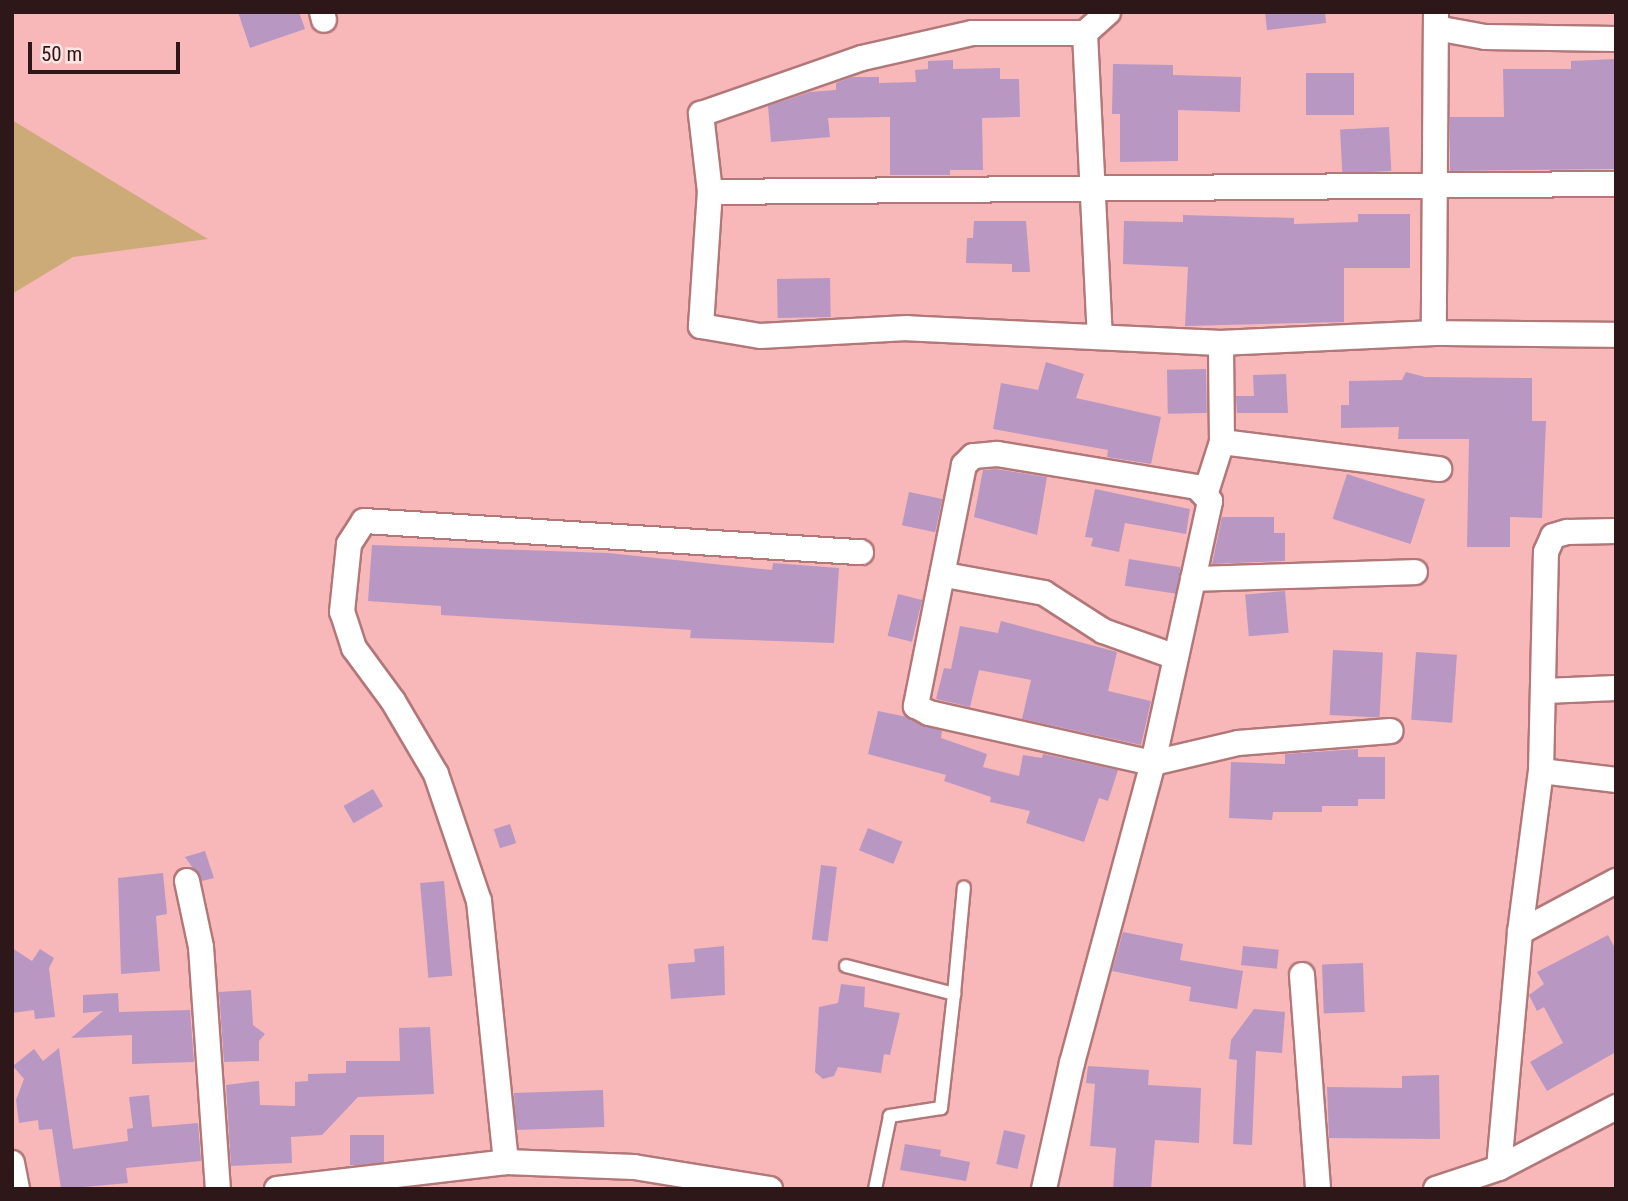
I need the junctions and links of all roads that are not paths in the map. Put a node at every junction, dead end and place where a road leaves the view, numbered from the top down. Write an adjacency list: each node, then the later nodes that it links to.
1 (1108, 12): 3 (street)
2 (1436, 20): 4 (street); 6 (street)
3 (1085, 33): 7 (street); 8 (street)
4 (1616, 39)
5 (1616, 184): 6 (street)
6 (1436, 185): 7 (street); 9 (street)
7 (1093, 188): 8 (street); 11 (street)
8 (710, 192): 11 (street)
9 (1434, 333): 10 (street); 12 (street)
10 (1616, 335)
11 (1100, 337): 12 (street)
12 (1221, 342): 13 (street)
13 (1222, 442): 14 (street); 15 (street)
14 (1439, 469)
15 (1206, 492): 19 (street); 20 (street)
16 (1616, 531): 23 (street)
17 (862, 552): 36 (street)
18 (1415, 572): 20 (street)
19 (944, 575): 21 (street); 25 (street)
20 (1193, 579): 21 (street)
21 (1176, 657): 25 (street)
22 (1616, 688): 23 (street)
23 (1545, 691): 26 (street)
24 (1391, 731): 25 (street)
25 (1153, 763): 47 (street)
26 (1541, 771): 27 (street); 31 (street)
27 (1616, 780)
28 (187, 881): 43 (street)
29 (1616, 881): 31 (street)
30 (964, 887): 34 (lane)
31 (1520, 932): 38 (street)
32 (846, 966): 34 (lane)
33 (1302, 975): 48 (street)
34 (954, 994): 46 (lane)
35 (1616, 1107): 38 (street)
36 (506, 1161): 39 (street); 40 (street)
37 (12, 1163): 42 (street)
38 (1499, 1168): 49 (street)
39 (633, 1178): 41 (street)
40 (322, 1186): 44 (street)
41 (734, 1186): 45 (street)
42 (17, 1189)
43 (218, 1189)
44 (277, 1189)
45 (770, 1189)
46 (875, 1189)
47 (1044, 1189)
48 (1318, 1189)
49 (1436, 1189)

